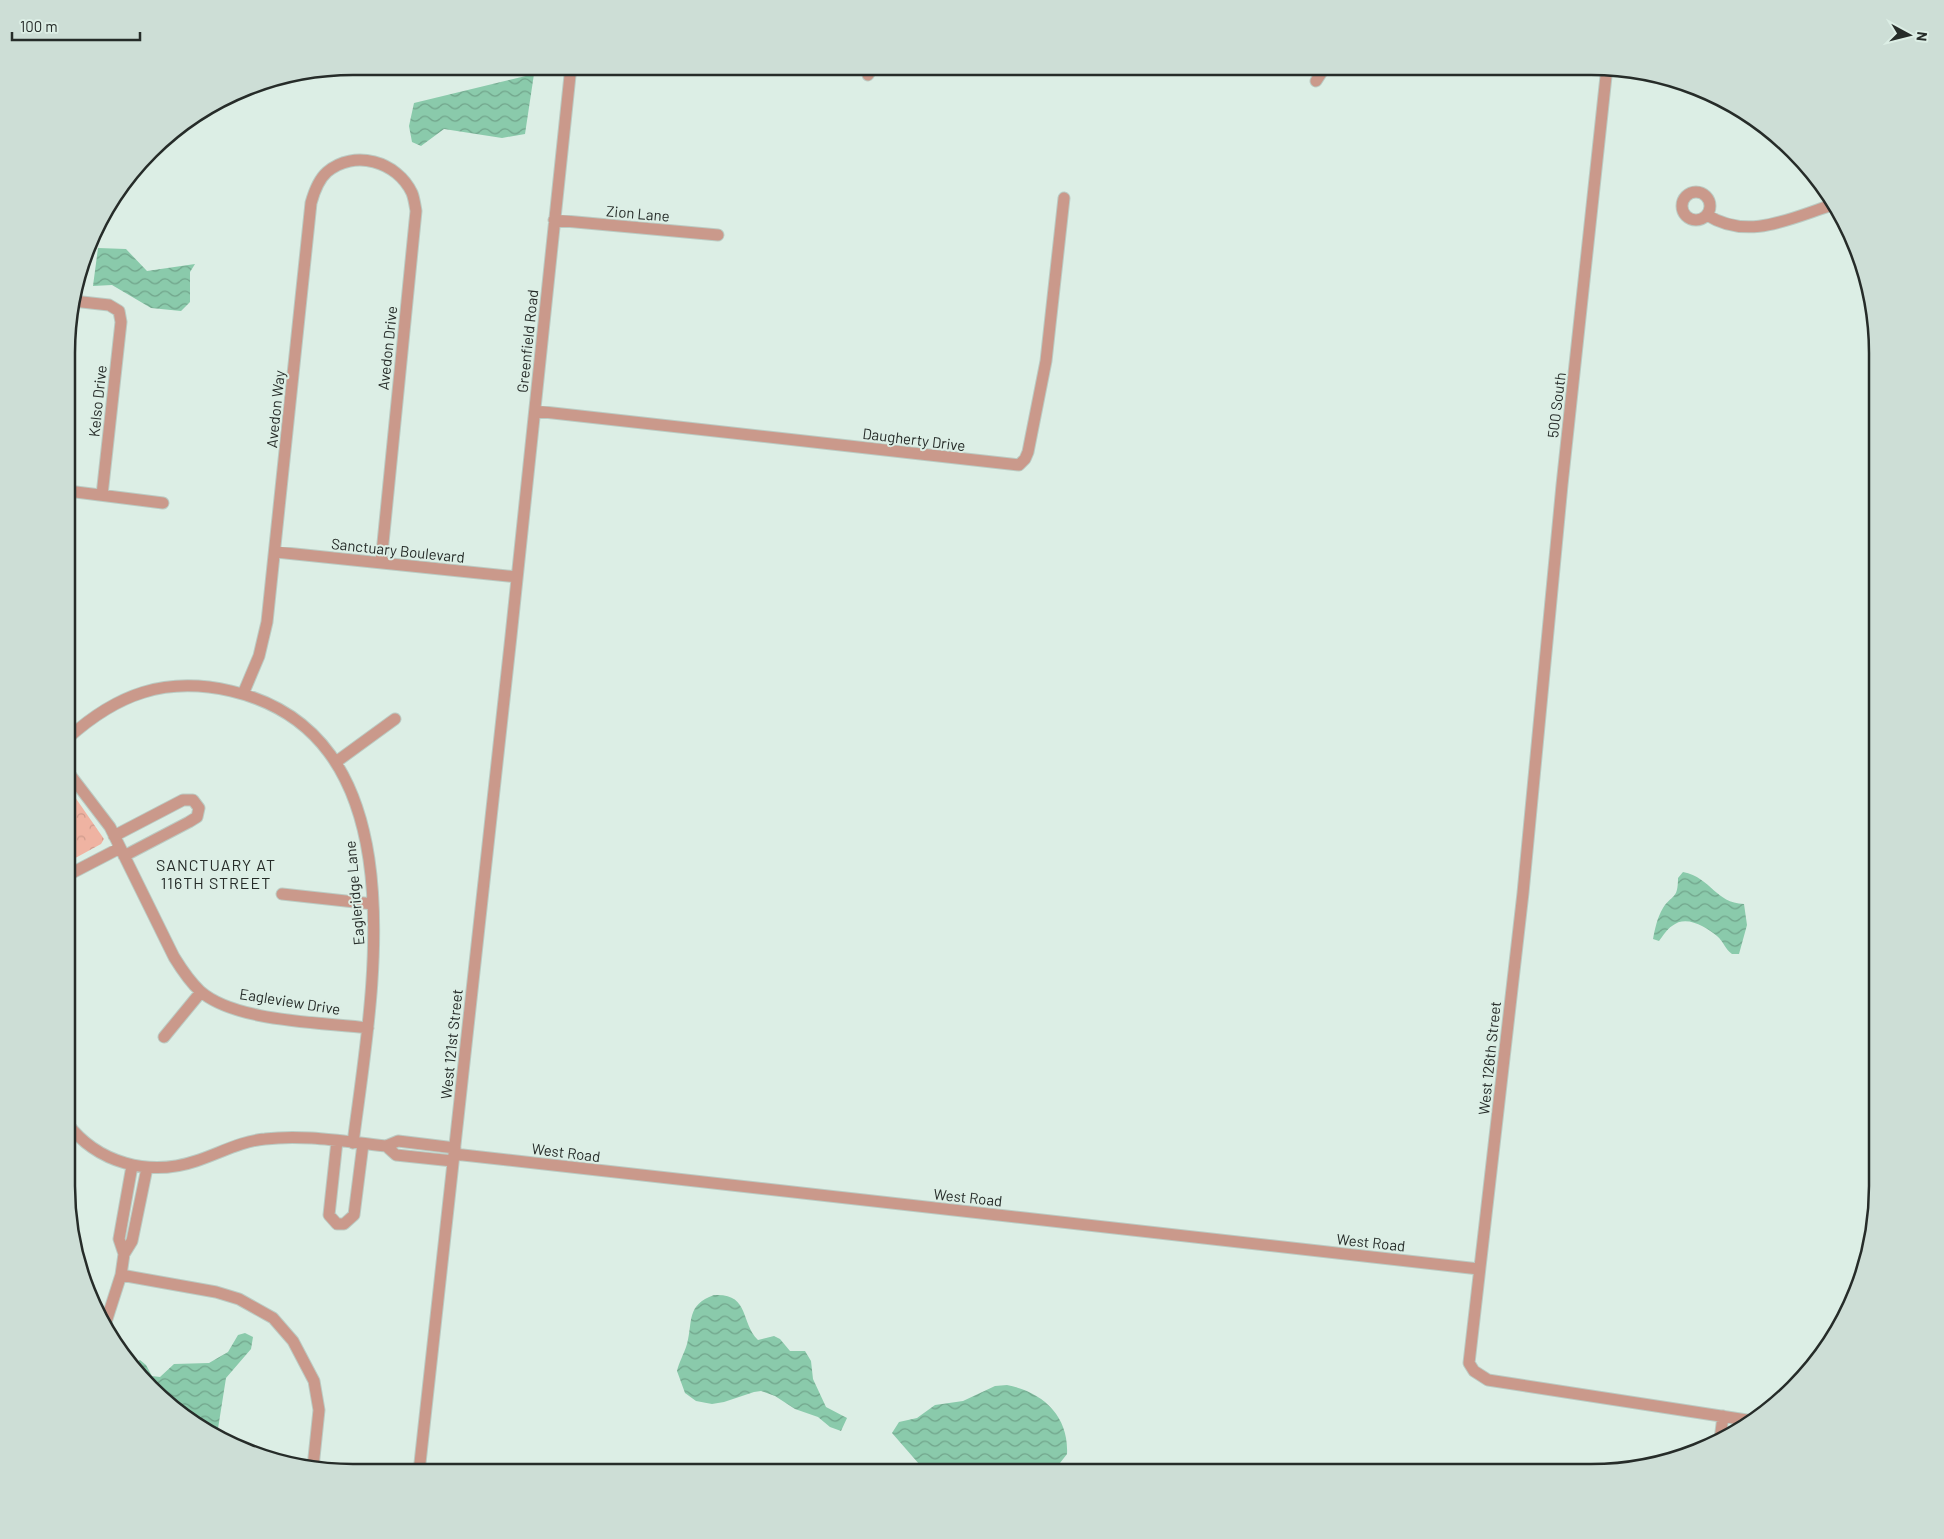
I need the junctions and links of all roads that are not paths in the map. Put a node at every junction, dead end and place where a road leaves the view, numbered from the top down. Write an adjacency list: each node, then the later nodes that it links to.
1 (571, 75): 9 (street, Greenfield Road)
2 (1320, 75): 4 (street)
3 (1606, 76): 23 (street, 500 South)
4 (1316, 81)
5 (369, 159): 16 (street, Avedon Way); 17 (street, Avedon Drive)
6 (1064, 198): 12 (street, Daugherty Drive)
7 (1827, 206): 8 (street)
8 (1708, 215)
9 (554, 220): 10 (street, Zion Lane); 12 (street, Greenfield Road)
10 (718, 235)
11 (80, 302): 14 (street, Kelso Drive)
12 (534, 411): 18 (street, Greenfield Road)
13 (75, 492): 14 (street)
14 (102, 495): 15 (street)
15 (163, 503)
16 (276, 552): 17 (street, Sanctuary Boulevard); 20 (street, Avedon Way)
17 (381, 563): 18 (street, Sanctuary Boulevard)
18 (517, 578): 19 (street, Greenfield Road)
19 (513, 619): 37 (street, West 121st Street)
20 (244, 694): 22 (street, Eagleridge Lane); 24 (street, Eagleridge Lane)
21 (395, 719): 24 (street)
22 (75, 732)
23 (1536, 746): 41 (street, West 126th Street)
24 (336, 762): 30 (street, Eagleridge Lane)
25 (75, 782): 26 (street, Eagleview Drive)
26 (114, 836): 27 (street, Eagleview Drive); 27 (street)
27 (122, 852): 28 (street); 31 (street, Eagleview Drive)
28 (75, 872)
29 (282, 894): 30 (street)
30 (373, 904): 32 (street, Eagleridge Lane)
31 (201, 992): 32 (street, Eagleview Drive); 33 (street)
32 (368, 1028): 36 (street, Eagleridge Lane)
33 (164, 1037)
34 (75, 1133): 38 (street, West Road)
35 (336, 1141): 36 (street, West Road); 36 (street, Eagleridge Lane); 39 (street, West Road)
36 (358, 1143): 37 (street, West Road)
37 (454, 1154): 41 (street, West Road); 48 (street, West 121st Street)
38 (132, 1166): 39 (street, West Road); 40 (street)
39 (147, 1168): 40 (street)
40 (124, 1254): 42 (street)
41 (1479, 1269): 44 (street, West 126th Street)
42 (121, 1275): 43 (street); 47 (street)
43 (108, 1317)
44 (1723, 1416): 45 (street); 46 (street)
45 (1742, 1419)
46 (1721, 1431)
47 (314, 1461)
48 (419, 1464)

